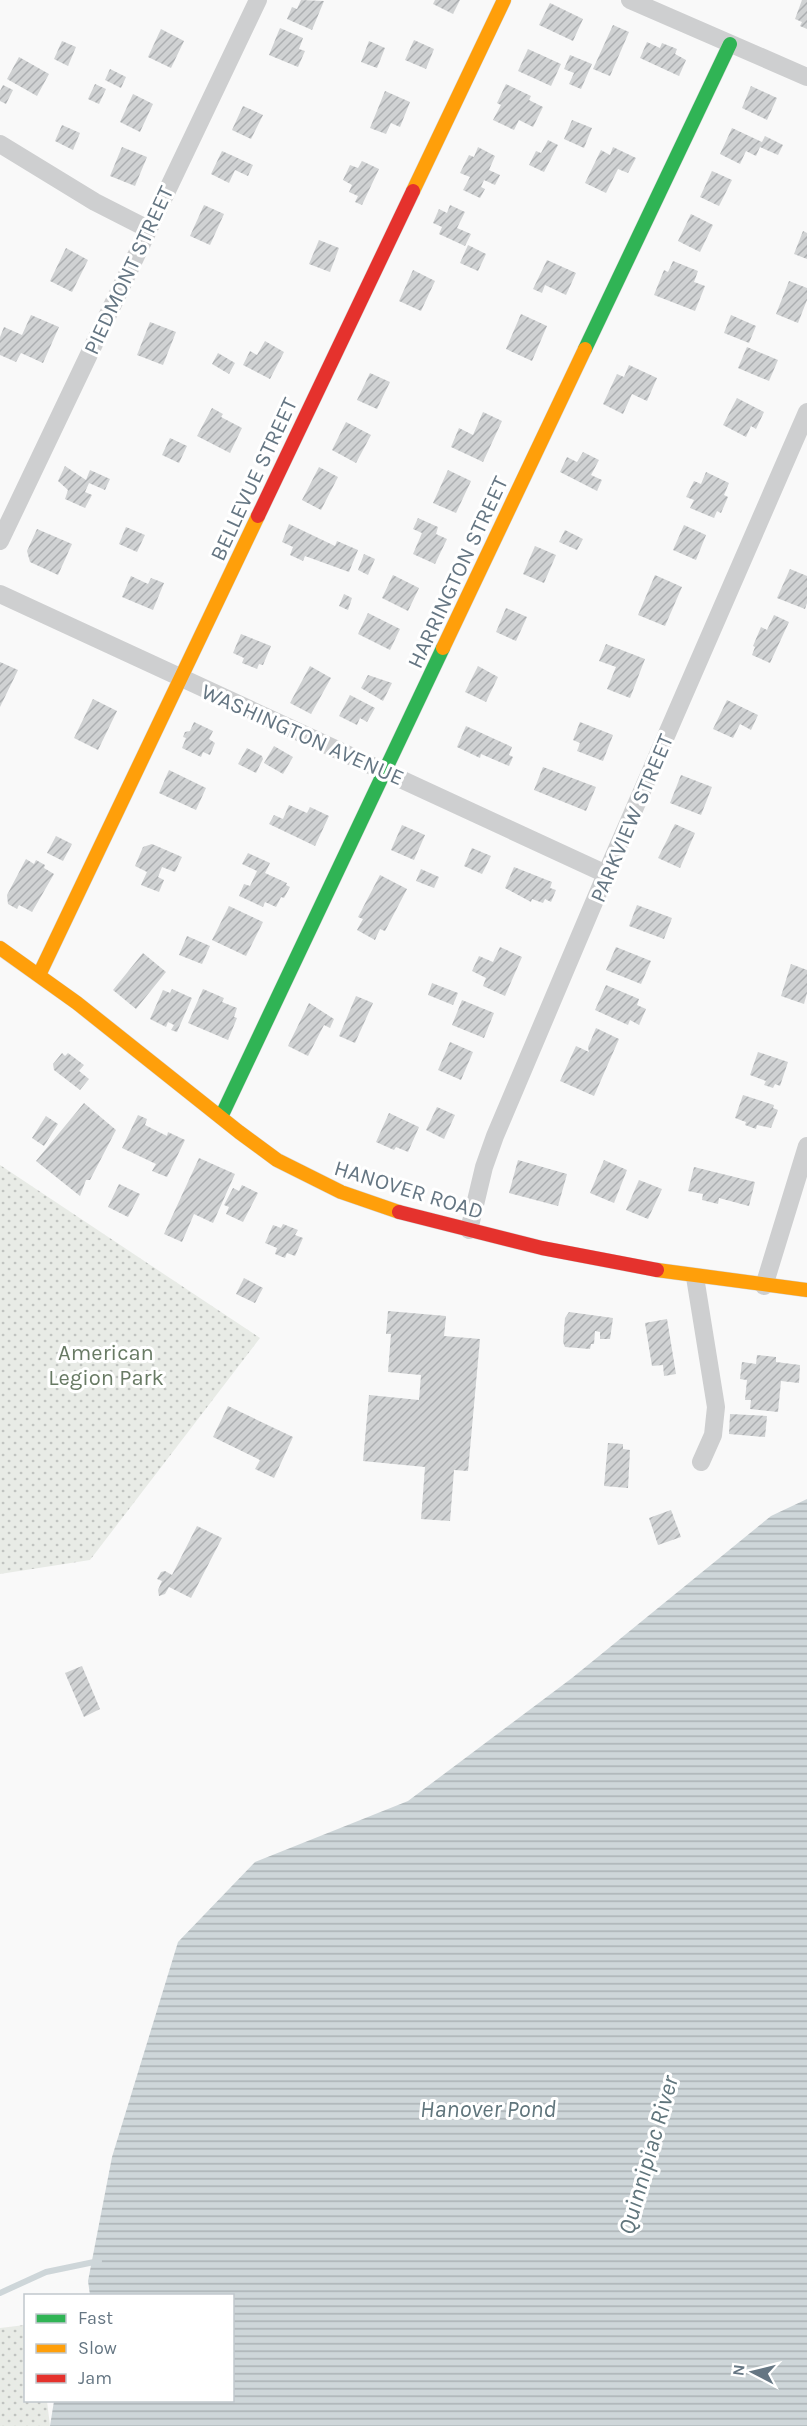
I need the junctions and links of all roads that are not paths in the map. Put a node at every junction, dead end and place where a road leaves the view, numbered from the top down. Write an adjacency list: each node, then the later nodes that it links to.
1 (258, 0): 7 (street, PIEDMONT STREET)
2 (504, 0): 11 (street, BELLEVUE STREET)
3 (630, 0): 4 (street)
4 (730, 44): 5 (street); 12 (street, HARRINGTON STREET)
5 (807, 77)
6 (0, 144): 7 (street)
7 (148, 229): 9 (street, PIEDMONT STREET)
8 (807, 412): 13 (street, PARKVIEW STREET)
9 (0, 541)
10 (0, 594): 11 (street, WASHINGTON AVENUE)
11 (181, 679): 12 (street, WASHINGTON AVENUE); 15 (street, BELLEVUE STREET)
12 (386, 771): 13 (street, WASHINGTON AVENUE); 16 (street, HARRINGTON STREET)
13 (606, 874): 18 (street, PARKVIEW STREET)
14 (0, 948): 15 (street, HANOVER ROAD)
15 (39, 975): 16 (street, HANOVER ROAD)
16 (220, 1117): 18 (street, HANOVER ROAD)
17 (807, 1146): 20 (street)
18 (469, 1230): 19 (street, HANOVER ROAD)
19 (695, 1277): 20 (street, HANOVER ROAD); 22 (street)
20 (764, 1286): 21 (street, HANOVER ROAD)
21 (807, 1290)
22 (701, 1462)

